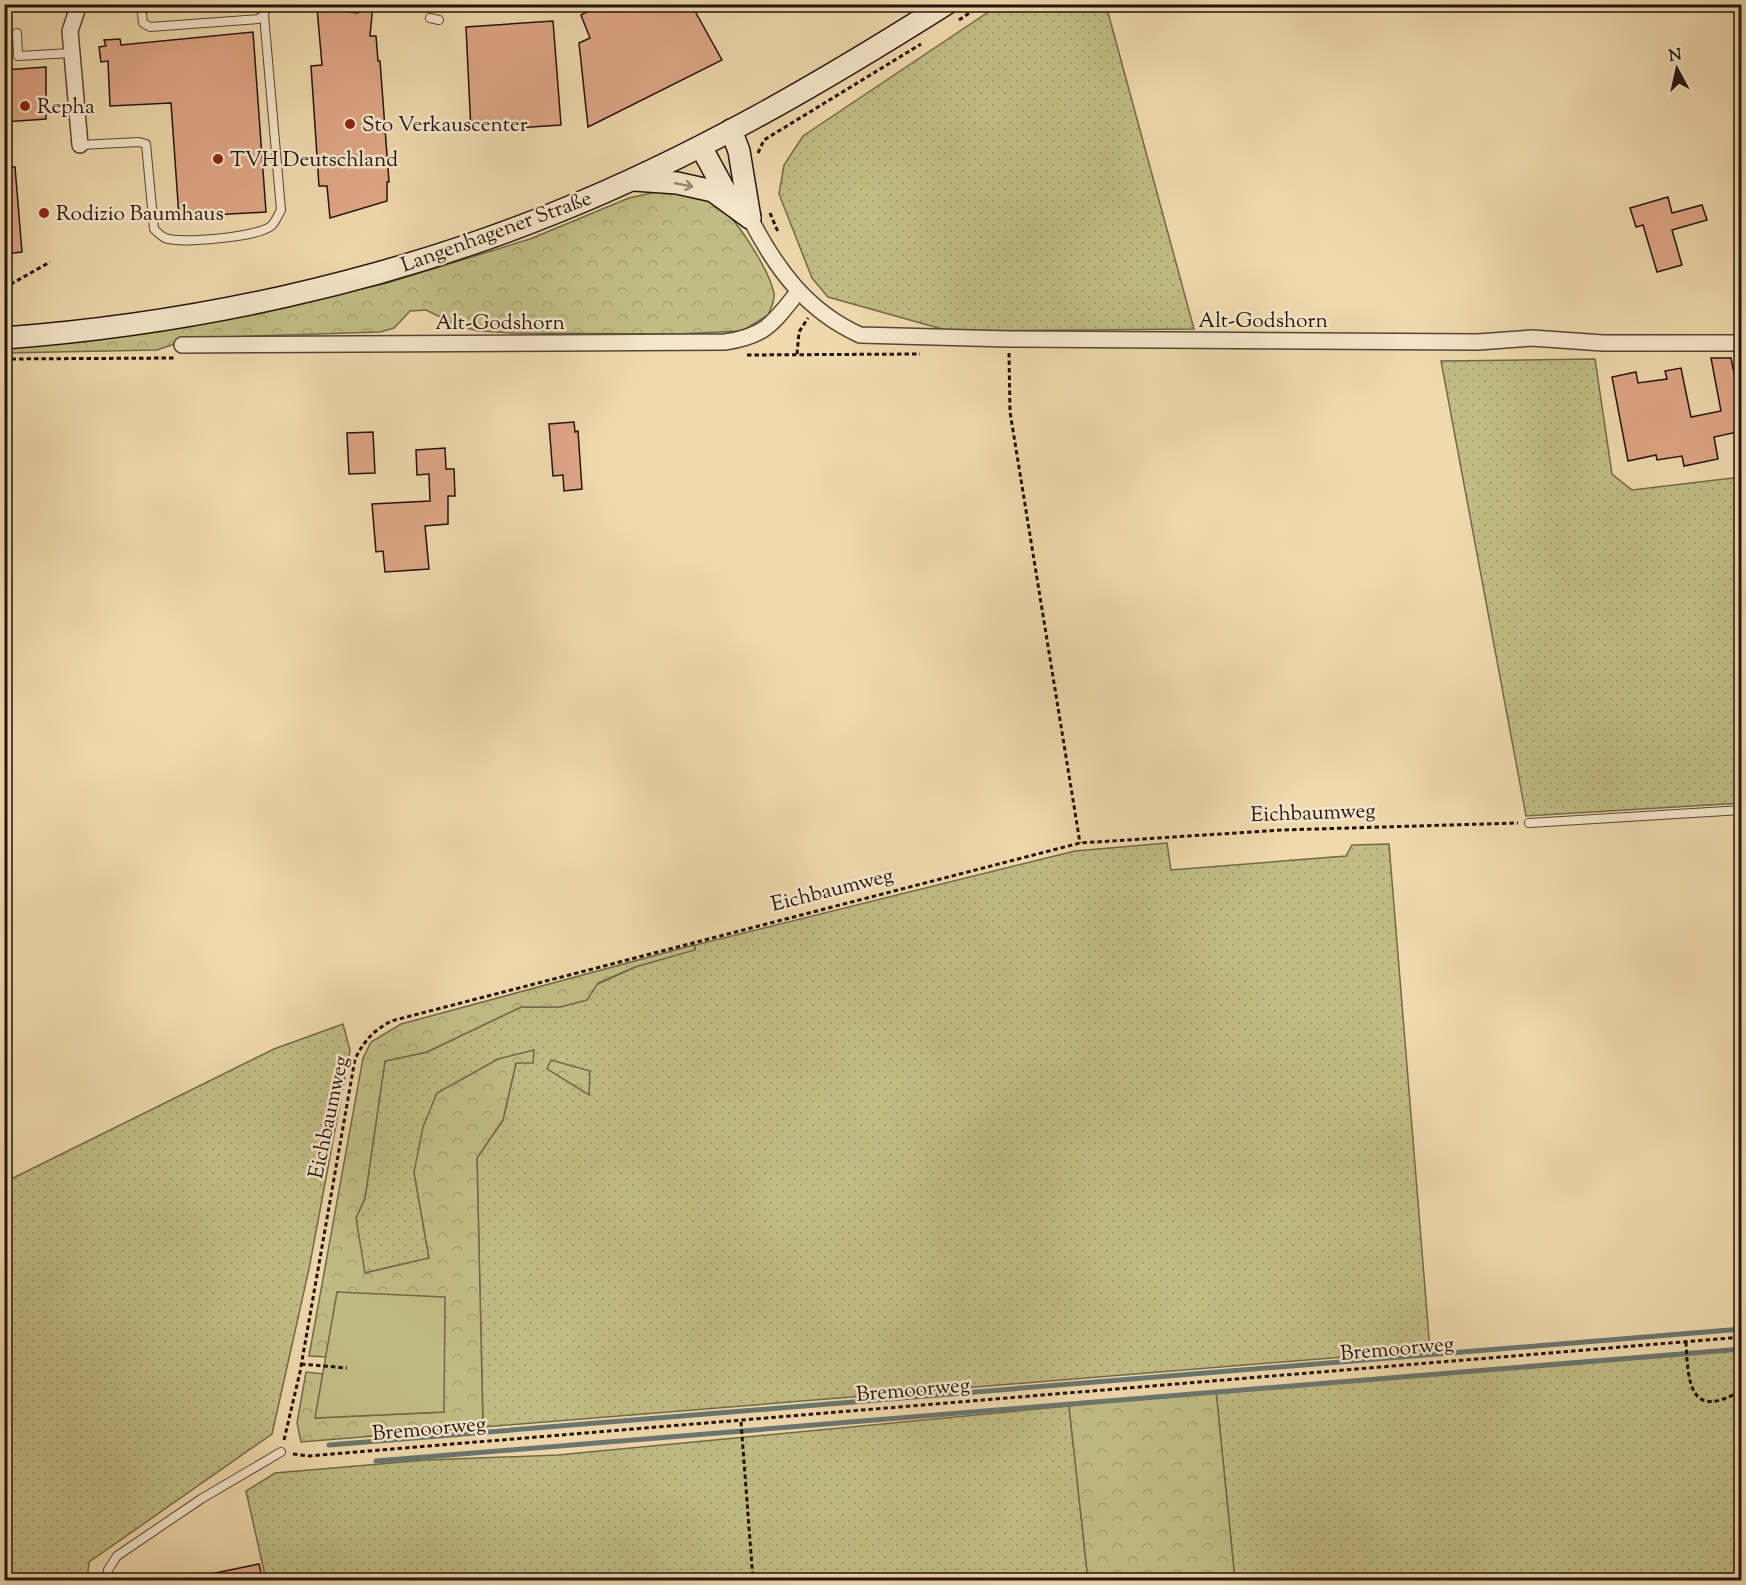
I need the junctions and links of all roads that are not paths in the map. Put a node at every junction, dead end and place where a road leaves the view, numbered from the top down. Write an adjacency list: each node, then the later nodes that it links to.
1 (78, 4): 9 (street)
2 (141, 4): 5 (lane)
3 (266, 4): 5 (lane)
4 (950, 14): 10 (main road, Langenhagener Straße)
5 (264, 15): 11 (lane)
6 (430, 18): 7 (lane)
7 (439, 20)
8 (17, 33): 9 (lane)
9 (72, 53): 11 (street)
10 (731, 130): 12 (main road, Langenhagener Straße); 14 (main road)
11 (80, 145)
12 (701, 147): 13 (main road, Langenhagener Straße); 14 (main road)
13 (630, 180): 14 (main road, one-way to 14); 16 (main road, Langenhagener Straße)
14 (750, 210): 15 (street, Alt-Godshorn)
15 (798, 292): 17 (street, Alt-Godshorn); 18 (street, Alt-Godshorn)
16 (4, 338)
17 (1742, 343)
18 (182, 345)
19 (1742, 810): 20 (lane)
20 (1529, 823)
21 (281, 1452): 22 (lane)
22 (107, 1581)

